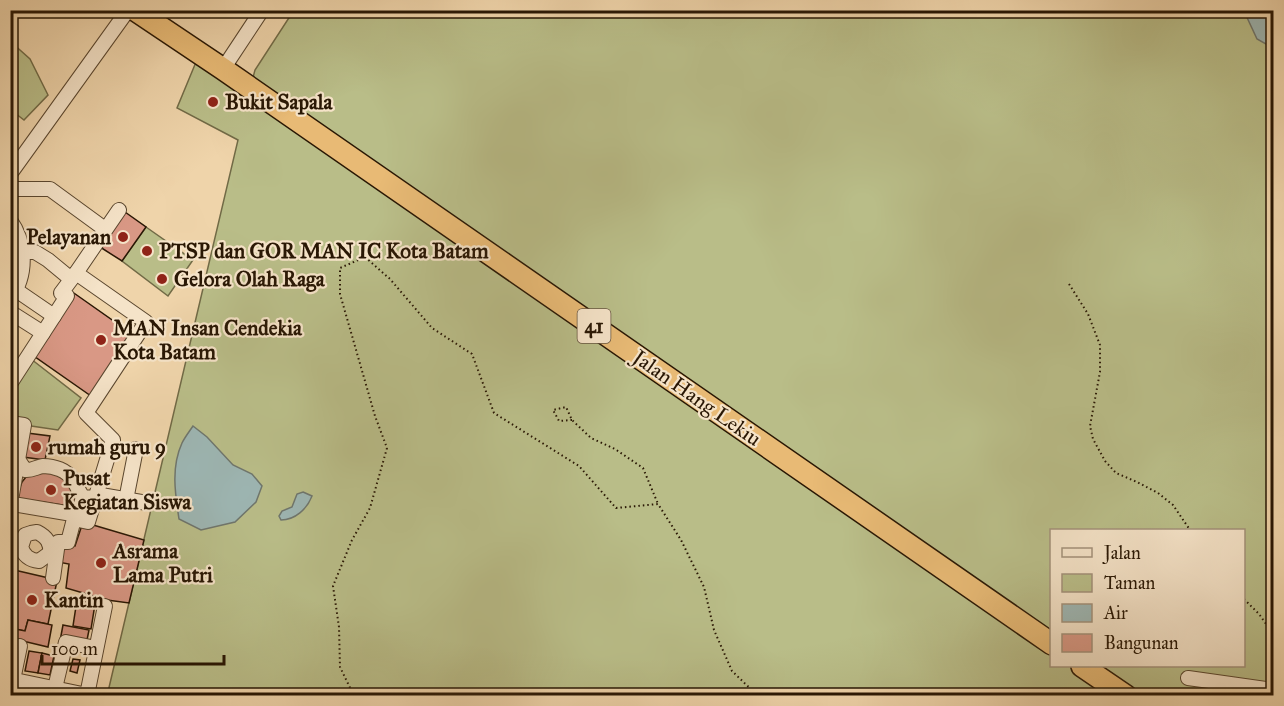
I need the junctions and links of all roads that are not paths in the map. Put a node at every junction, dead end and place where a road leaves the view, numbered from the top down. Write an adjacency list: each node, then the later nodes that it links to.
1 (128, 10): 5 (street)
2 (135, 10): 4 (highway, Jalan Hang Lekiu / 41)
3 (262, 10): 4 (street)
4 (223, 69): 29 (highway, Jalan Hang Lekiu / 41)
5 (10, 174)
6 (10, 185): 9 (street)
7 (119, 210): 11 (street)
8 (10, 220): 10 (street)
9 (102, 227)
10 (23, 252): 11 (street); 12 (street)
11 (74, 276): 14 (street); 20 (street)
12 (13, 294): 14 (street)
13 (10, 312): 15 (street)
14 (54, 316): 15 (street)
15 (43, 333): 16 (street)
16 (10, 384)
17 (10, 423): 19 (street)
18 (136, 449): 21 (street)
19 (15, 460): 20 (street); 23 (street)
20 (89, 497): 21 (street); 24 (street); 27 (street)
21 (126, 500): 22 (street)
22 (147, 503)
23 (15, 505): 24 (street)
24 (44, 509): 25 (street)
25 (39, 533): 26 (street); 26 (street)
26 (16, 546)
27 (53, 578)
28 (105, 606): 31 (street)
29 (1050, 643)
30 (20, 646): 34 (street)
31 (96, 648): 35 (street); 37 (street)
32 (1083, 667): 38 (highway)
33 (1188, 678): 36 (street)
34 (12, 679): 35 (street)
35 (55, 688): 37 (street)
36 (1274, 690)
37 (87, 695)
38 (1126, 696)

